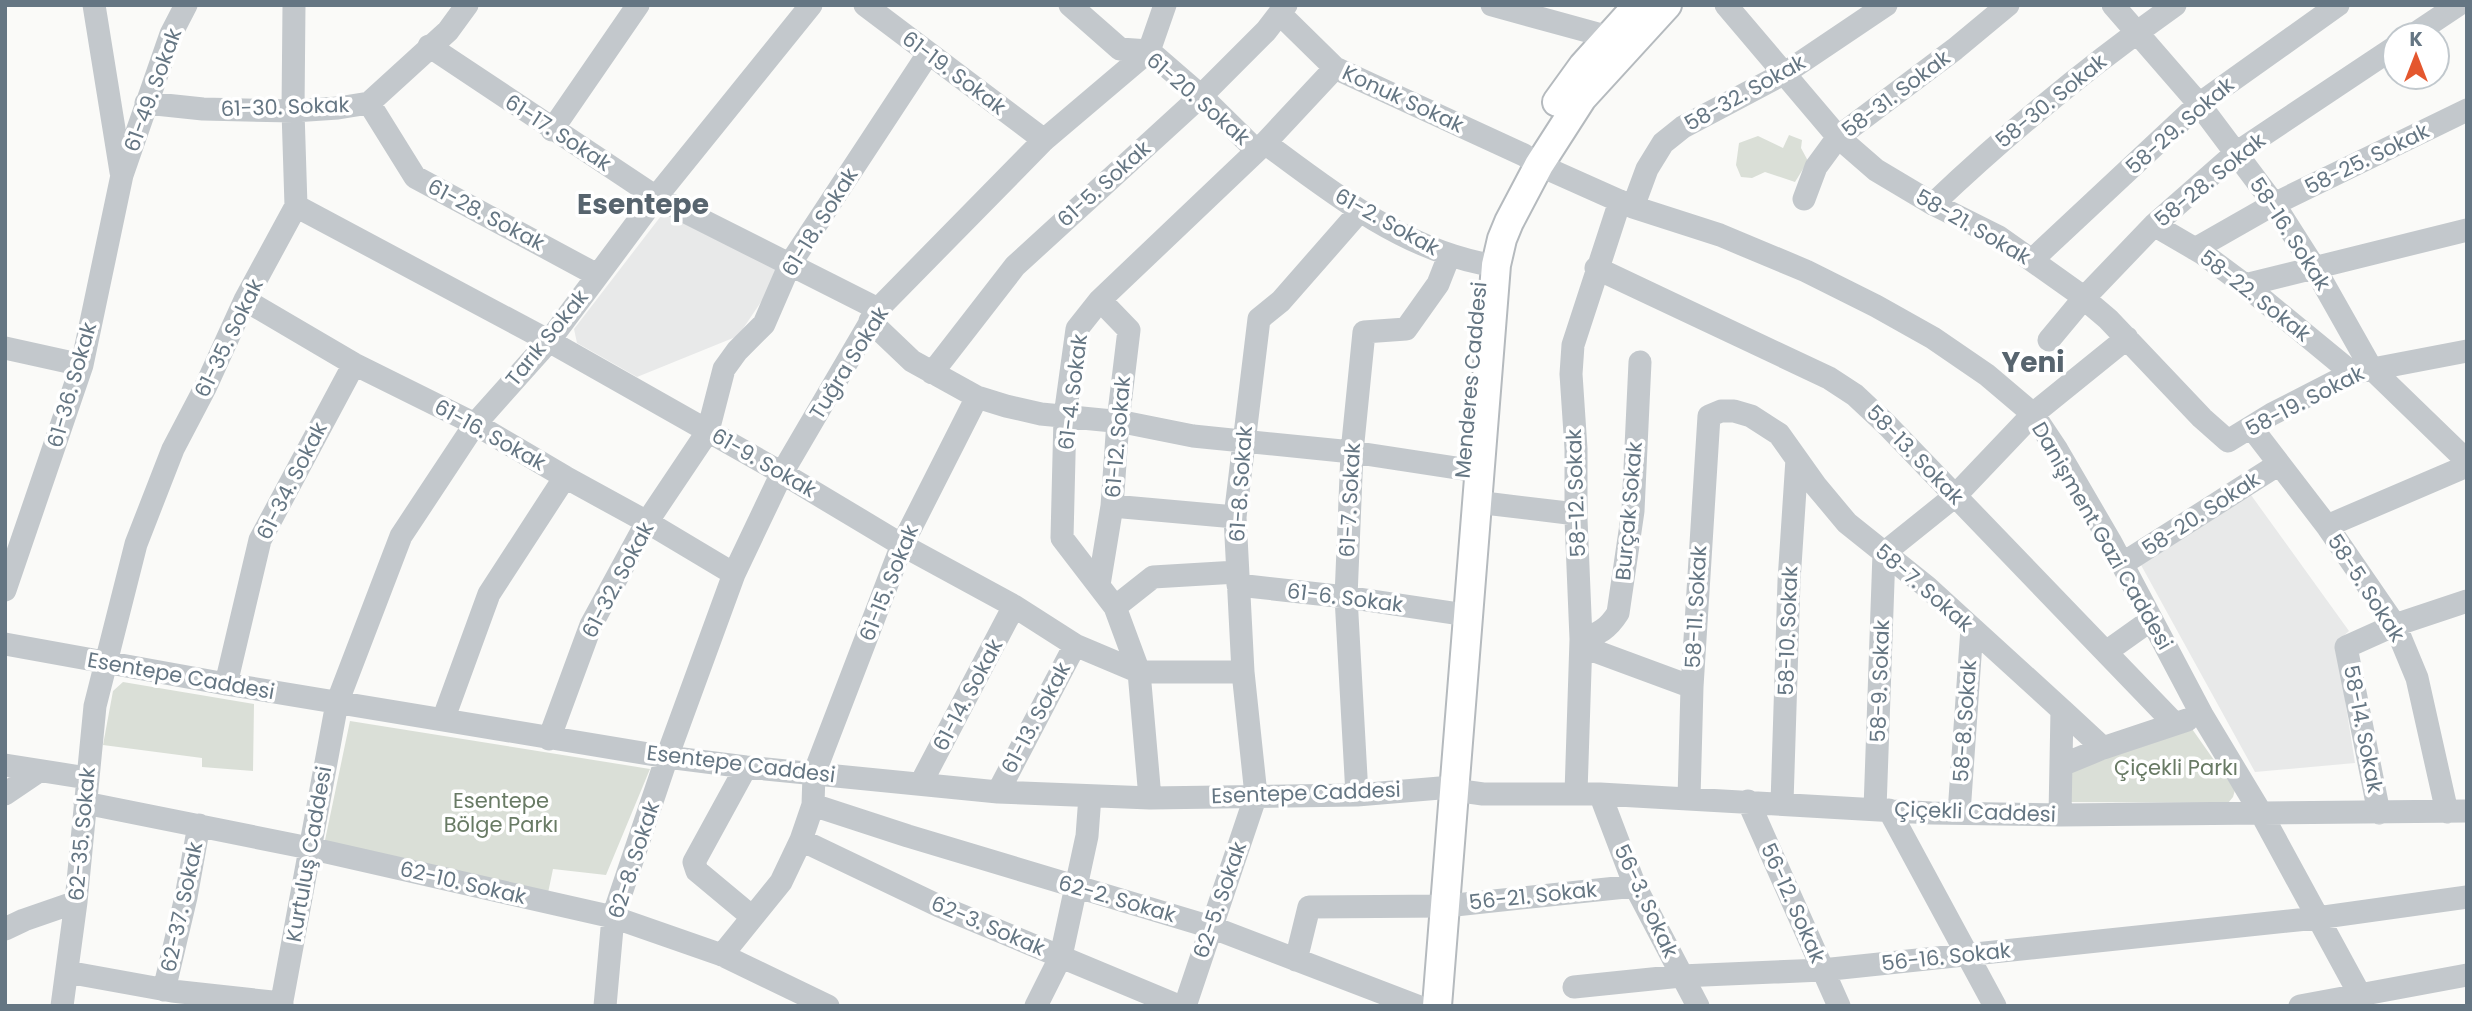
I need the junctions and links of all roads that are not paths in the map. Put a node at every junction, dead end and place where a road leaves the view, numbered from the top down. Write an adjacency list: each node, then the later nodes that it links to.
1 (93, 5): 42 (street)
2 (186, 5): 31 (street, 61-49. Sokak)
3 (294, 5): 35 (street)
4 (638, 5): 36 (street)
5 (811, 5): 43 (street, Tarık Sokak)
6 (865, 5): 26 (street, 61-19. Sokak)
7 (1070, 5): 25 (street, 61-20. Sokak)
8 (1165, 5): 25 (street)
9 (1492, 5): 23 (street)
10 (1638, 5): 23 (main road, Menderes Caddesi)
11 (1667, 5): 41 (main road, Menderes Caddesi)
12 (1726, 5): 29 (street, 58-21. Sokak)
13 (2008, 5): 37 (street, 58-31. Sokak)
14 (2113, 5): 22 (street, 58-16. Sokak)
15 (2175, 5): 22 (street, 58-30. Sokak)
16 (2339, 5): 33 (street, 58-29. Sokak)
17 (2458, 5): 21 (street)
18 (463, 7): 24 (street, 61-30. Sokak)
19 (1875, 8): 29 (street, 58-32. Sokak)
20 (1283, 10): 28 (street, Konuk Sokak); 30 (street, 61-5. Sokak)
21 (2434, 21)
22 (2138, 32): 33 (street, 58-16. Sokak); 46 (street, 58-30. Sokak)
23 (1609, 37): 41 (main road, Menderes Caddesi)
24 (429, 46): 32 (street, 61-30. Sokak); 36 (street, 61-17. Sokak)
25 (1149, 51): 30 (street, 61-20. Sokak); 38 (street, Tuğra Sokak)
26 (928, 54): 38 (street, 61-19. Sokak); 56 (street, 61-18. Sokak)
27 (2381, 56): 40 (street, 58-28. Sokak)
28 (1335, 68): 39 (street, 61-4. Sokak); 41 (street, Konuk Sokak)
29 (1785, 73): 37 (street, 58-21. Sokak); 45 (street, 58-32. Sokak)
30 (1200, 96): 39 (street, 61-20. Sokak); 74 (street, 61-5. Sokak)
31 (146, 103): 35 (street, 61-30. Sokak); 42 (street, 61-49. Sokak)
32 (369, 103): 35 (street, 61-30. Sokak); 59 (street, 61-28. Sokak)
33 (2199, 104): 40 (street, 58-16. Sokak); 54 (street, 58-29. Sokak)
34 (2467, 110): 47 (street, 58-25. Sokak)
35 (293, 111): 48 (street)
36 (552, 130): 43 (street, 61-17. Sokak)
37 (1838, 137): 44 (street, 58-31. Sokak); 46 (street, 58-21. Sokak)
38 (1044, 140): 64 (street, Tuğra Sokak)
39 (1261, 147): 49 (street, 61-2. Sokak); 63 (street, 61-4. Sokak)
40 (2236, 153): 47 (street, 58-16. Sokak); 50 (street, 58-28. Sokak)
41 (1532, 160): 45 (street, Danişment Gazi Caddesi); 55 (main road, Menderes Caddesi); 93 (main road, Menderes Caddesi)
42 (122, 175): 72 (street, 61-36. Sokak)
43 (656, 197): 56 (street, 61-17. Sokak); 59 (street, Tarık Sokak)
44 (1804, 199)
45 (1627, 204): 58 (street, 58-12. Sokak); 76 (street, Danişment Gazi Caddesi)
46 (1933, 204): 54 (street, 58-21. Sokak)
47 (2274, 204): 52 (street, 58-25. Sokak); 57 (street, 58-16. Sokak)
48 (296, 206): 62 (street, 61-35. Sokak); 67 (street, 61-9. Sokak)
49 (1359, 212): 53 (street, 61-2. Sokak); 84 (street, 61-8. Sokak)
50 (2154, 225): 52 (street, 58-22. Sokak); 61 (street, 58-28. Sokak)
51 (2467, 230): 57 (street)
52 (2194, 248): 60 (street, 58-22. Sokak)
53 (1449, 257): 55 (street, 61-2. Sokak); 85 (street, 61-7. Sokak)
54 (2032, 260): 61 (street, 58-21. Sokak)
55 (1480, 263): 89 (main road, Menderes Caddesi)
56 (790, 264): 64 (street, 61-17. Sokak); 82 (street, 61-18. Sokak)
57 (2314, 267): 60 (street); 73 (street, 58-16. Sokak)
58 (1596, 268): 92 (street, 58-13. Sokak); 95 (street, 58-12. Sokak)
59 (597, 275): 67 (street, Tarık Sokak)
60 (2245, 285): 73 (street, 58-22. Sokak)
61 (2084, 298): 65 (street, 58-21. Sokak); 66 (street, 58-28. Sokak)
62 (245, 300): 71 (street, 61-16. Sokak); 118 (street, 61-35. Sokak)
63 (1100, 300): 77 (street, 61-4. Sokak); 79 (street, 61-12. Sokak)
64 (874, 315): 74 (street, 61-17. Sokak); 90 (street, Tuğra Sokak)
65 (2127, 338): 76 (street); 83 (street, 58-21. Sokak)
66 (2049, 340)
67 (549, 341): 80 (street, Tarık Sokak); 82 (street, 61-9. Sokak)
68 (5, 348): 72 (street)
69 (2467, 351): 73 (street, 58-19. Sokak)
70 (1640, 362): 114 (street, Burçak Sokak)
71 (354, 364): 80 (street, 61-16. Sokak); 121 (street, 61-34. Sokak)
72 (82, 365): 105 (street, 61-36. Sokak)
73 (2361, 370): 81 (street, 58-19. Sokak); 87 (street, 58-16. Sokak)
74 (932, 373): 75 (street, 61-17. Sokak)
75 (977, 397): 77 (street, 61-17. Sokak); 99 (street, 61-15. Sokak)
76 (2032, 414): 92 (street); 101 (street, Danişment Gazi Caddesi)
77 (1065, 416): 79 (street, 61-17. Sokak); 104 (street, 61-4. Sokak)
78 (1709, 416): 86 (street, 58-7. Sokak); 122 (street, 58-11. Sokak)
79 (1118, 421): 84 (street, 61-17. Sokak); 94 (street, 61-12. Sokak)
80 (475, 424): 91 (street, 61-16. Sokak); 123 (street, Tarık Sokak)
81 (2251, 427): 83 (street, 58-19. Sokak); 88 (street, 58-5. Sokak)
82 (708, 431): 90 (street, 61-9. Sokak); 97 (street, 61-32. Sokak)
83 (2228, 441)
84 (1243, 442): 85 (street, 61-17. Sokak); 96 (street, 61-8. Sokak)
85 (1352, 453): 89 (street, 61-17. Sokak); 106 (street, 61-7. Sokak)
86 (1797, 459): 100 (street, 58-7. Sokak); 151 (street, 58-10. Sokak)
87 (2467, 463): 98 (street)
88 (2279, 464): 98 (street, 58-5. Sokak); 101 (street, 58-20. Sokak)
89 (1464, 469): 110 (main road, Menderes Caddesi)
90 (782, 472): 99 (street, 61-9. Sokak); 102 (street, Tuğra Sokak)
91 (565, 477): 97 (street, 61-16. Sokak); 126 (street)
92 (1955, 496): 100 (street); 117 (street, 58-13. Sokak)
93 (1476, 502): 95 (street); 146 (main road, Menderes Caddesi)
94 (1112, 506): 96 (street); 104 (street, 61-12. Sokak)
95 (1576, 514): 114 (street, 58-12. Sokak)
96 (1235, 517): 103 (street, 61-8. Sokak)
97 (647, 522): 102 (street, 61-16. Sokak); 128 (street, 61-32. Sokak)
98 (2327, 526): 112 (street, 58-5. Sokak)
99 (902, 545): 108 (street, 61-9. Sokak); 135 (street, 61-15. Sokak)
100 (1884, 553): 113 (street, 58-7. Sokak); 153 (street, 58-9. Sokak)
101 (2122, 564): 111 (street, Danişment Gazi Caddesi)
102 (734, 573): 130 (street, Tuğra Sokak)
103 (1237, 579): 106 (street, 61-6. Sokak); 109 (street, 61-6. Sokak); 120 (street, 61-8. Sokak)
104 (1099, 585): 109 (street, 61-4. Sokak)
105 (5, 590)
106 (1346, 597): 110 (street, 61-6. Sokak); 144 (street, 61-7. Sokak)
107 (2467, 601): 112 (street, 58-14. Sokak)
108 (1014, 606): 116 (street, 61-9. Sokak); 137 (street, 61-14. Sokak)
109 (1115, 607): 119 (street, 61-4. Sokak)
110 (1452, 613): 146 (main road, Menderes Caddesi)
111 (2151, 620): 117 (street); 125 (street, Danişment Gazi Caddesi)
112 (2395, 625): 154 (street, 58-5. Sokak); 157 (street, 58-14. Sokak)
113 (1972, 628): 124 (street, 58-7. Sokak); 155 (street, 58-8. Sokak)
114 (1581, 643): 122 (street); 140 (street, 58-12. Sokak)
115 (5, 645): 118 (street, Esentepe Caddesi)
116 (1075, 645): 119 (street, 61-9. Sokak); 138 (street, 61-13. Sokak)
117 (2106, 652): 127 (street, 58-13. Sokak)
118 (106, 663): 121 (street, Esentepe Caddesi); 136 (street, 62-35. Sokak)
119 (1139, 672): 120 (street, 61-9. Sokak); 147 (street, 61-4. Sokak)
120 (1243, 672): 143 (street, 61-8. Sokak)
121 (226, 684): 123 (street, Esentepe Caddesi)
122 (1692, 687): 148 (street, 58-11. Sokak)
123 (337, 703): 126 (street, Esentepe Caddesi); 161 (street, Kurtuluş Caddesi)
124 (2062, 710): 129 (street, 58-7. Sokak); 132 (street)
125 (2202, 715): 127 (street); 156 (street, Danişment Gazi Caddesi)
126 (443, 720): 128 (street, Esentepe Caddesi)
127 (2174, 723): 129 (street)
128 (549, 739): 130 (street, Esentepe Caddesi)
129 (2103, 748): 132 (street)
130 (667, 757): 133 (street, Esentepe Caddesi); 168 (street, 62-8. Sokak)
131 (5, 765): 134 (street)
132 (2062, 765): 158 (street)
133 (746, 767): 135 (street, Esentepe Caddesi); 167 (street)
134 (39, 771): 136 (street); 141 (street)
135 (814, 774): 137 (street, Esentepe Caddesi); 152 (street, 61-15. Sokak)
136 (87, 778): 150 (street, 62-35. Sokak)
137 (921, 783): 138 (street, Esentepe Caddesi)
138 (998, 792): 145 (street, Esentepe Caddesi)
139 (1483, 793): 140 (street, Çiçekli Caddesi); 146 (street, Esentepe Caddesi)
140 (1576, 793): 142 (street, Çiçekli Caddesi)
141 (5, 794)
142 (1600, 794): 148 (street, Çiçekli Caddesi); 162 (street, 56-3. Sokak)
143 (1256, 795): 144 (street, Esentepe Caddesi); 147 (street, Esentepe Caddesi); 170 (street, 62-5. Sokak)
144 (1357, 795): 146 (street, Esentepe Caddesi)
145 (1090, 796): 147 (street, Esentepe Caddesi); 163 (street)
146 (1447, 796): 166 (main road)
147 (1150, 798)
148 (1689, 798): 149 (street, Çiçekli Caddesi)
149 (1748, 801): 151 (street, Çiçekli Caddesi); 176 (street, 56-12. Sokak)
150 (85, 803): 159 (street, 62-10. Sokak); 165 (street, 62-35. Sokak)
151 (1782, 803): 153 (street, Çiçekli Caddesi)
152 (813, 805): 160 (street, 61-15. Sokak); 163 (street, 62-2. Sokak)
153 (1882, 810): 155 (street, Çiçekli Caddesi); 172 (street)
154 (2457, 812): 157 (street, Çiçekli Caddesi)
155 (1959, 813): 158 (street, Çiçekli Caddesi)
156 (2261, 813): 157 (street, Çiçekli Caddesi); 158 (street, Çiçekli Caddesi); 169 (street, Danişment Gazi Caddesi)
157 (2379, 813)
158 (2060, 815)
159 (199, 825): 161 (street, 62-10. Sokak); 181 (street, 62-37. Sokak)
160 (801, 840): 167 (street, 61-15. Sokak); 174 (street, 62-3. Sokak)
161 (309, 848): 168 (street, 62-10. Sokak); 183 (street, Kurtuluş Caddesi)
162 (1635, 886): 166 (street, 56-21. Sokak); 179 (street, 56-3. Sokak)
163 (1074, 887): 170 (street, 62-2. Sokak); 174 (street)
164 (2467, 897): 169 (street, 56-16. Sokak)
165 (76, 902): 171 (street); 177 (street, 62-35. Sokak)
166 (1438, 906): 175 (street, 56-21. Sokak); 190 (main road); 191 (main road)
167 (751, 916): 173 (street, 61-15. Sokak)
168 (613, 917): 173 (street, 62-10. Sokak); 185 (street, 62-8. Sokak)
169 (2317, 918): 172 (street, 56-16. Sokak); 182 (street, Danişment Gazi Caddesi)
170 (1211, 927): 175 (street, 62-2. Sokak); 189 (street, 62-5. Sokak)
171 (5, 929)
172 (1969, 954): 176 (street, 56-16. Sokak); 194 (street)
173 (722, 955): 186 (street, 62-10. Sokak)
174 (1061, 956): 187 (street); 188 (street, 62-3. Sokak)
175 (1296, 960): 190 (street, 62-2. Sokak)
176 (1822, 970): 179 (street, 56-16. Sokak); 193 (street, 56-12. Sokak)
177 (67, 972): 181 (street); 184 (street, 62-35. Sokak)
178 (2467, 975): 182 (street)
179 (1681, 976): 180 (street, 56-16. Sokak); 192 (street, 56-3. Sokak)
180 (1574, 987)
181 (164, 990): 183 (street)
182 (2363, 1000): 195 (street)
183 (282, 1004)
184 (62, 1006)
185 (605, 1006)
186 (828, 1006)
187 (1036, 1006)
188 (1179, 1006)
189 (1185, 1006)
190 (1418, 1006)
191 (1437, 1006)
192 (1698, 1006)
193 (1839, 1006)
194 (1995, 1006)
195 (2300, 1006)

